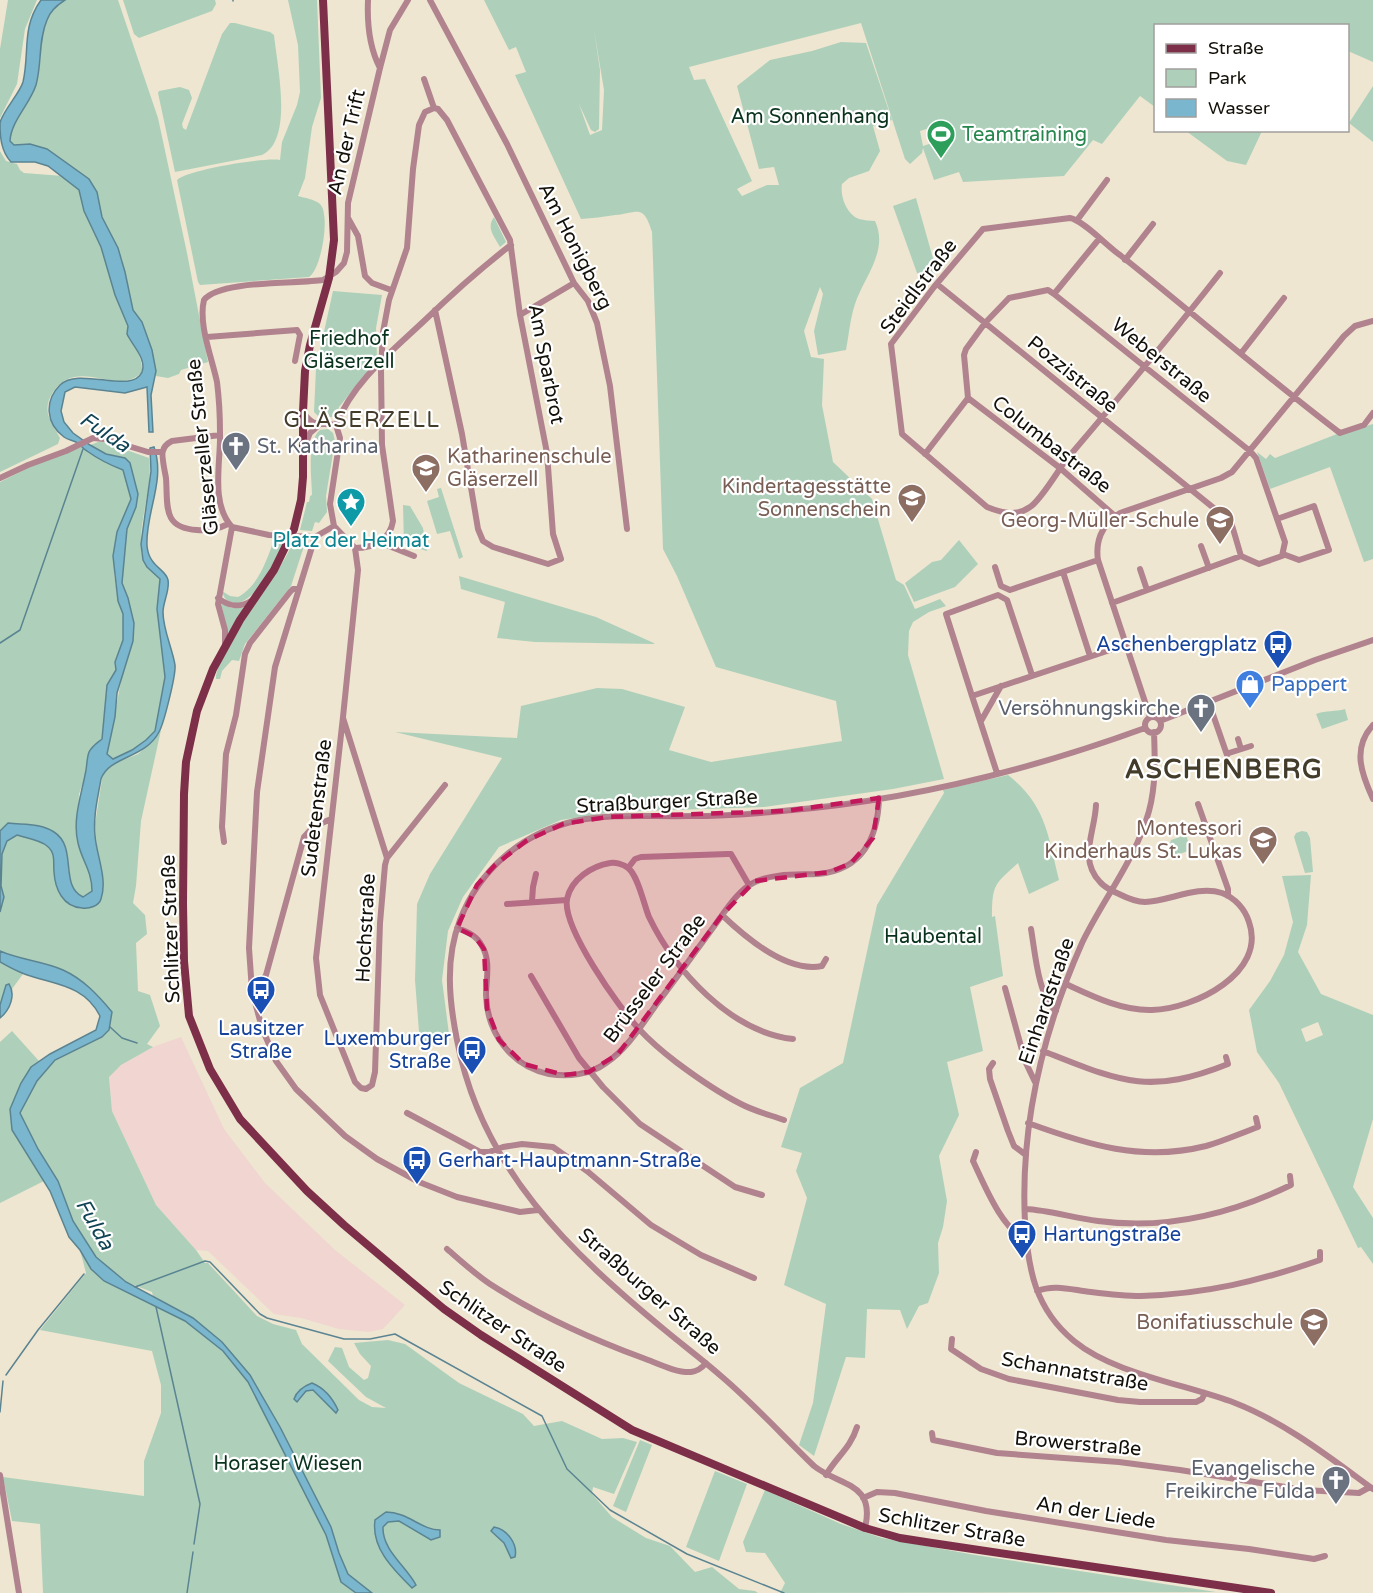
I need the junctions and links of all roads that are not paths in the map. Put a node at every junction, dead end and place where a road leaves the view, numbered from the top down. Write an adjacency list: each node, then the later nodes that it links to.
1 (323, 0): 34 (main road, Schlitzer Straße)
2 (368, 0): 5 (street)
3 (408, 0): 5 (street, An der Trift)
4 (430, 0): 17 (street, Am Honigberg)
5 (380, 68): 9 (street, An der Trift)
6 (424, 79): 7 (street)
7 (434, 108): 13 (street, Am Sparbrot); 19 (street)
8 (1107, 180): 10 (street)
9 (348, 218): 16 (street, An der Trift); 19 (street)
10 (1078, 219): 12 (street); 18 (street, Steidlstraße)
11 (1153, 224): 14 (street)
12 (1099, 239): 14 (street); 20 (street)
13 (511, 245): 22 (street); 24 (street, Am Sparbrot)
14 (1125, 260): 23 (street)
15 (1220, 273): 23 (street)
16 (316, 281): 27 (street, Gläserzeller Straße)
17 (574, 283): 24 (street); 51 (street, Am Honigberg)
18 (937, 284): 26 (street, Pozzistraße); 43 (street, Steidlstraße)
19 (392, 290): 30 (street)
20 (1054, 294): 26 (street); 31 (street, Weberstraße)
21 (1284, 298): 28 (street)
22 (435, 310): 24 (street, Am Sparbrot); 30 (street)
23 (1190, 312): 28 (street); 31 (street, Steidlstraße)
24 (520, 315)
25 (1373, 321): 32 (street)
26 (985, 323): 33 (street); 36 (street, Pozzistraße)
27 (207, 337): 29 (street); 39 (street, Gläserzeller Straße)
28 (1242, 352): 32 (street)
29 (296, 361)
30 (381, 362): 37 (street); 53 (street)
31 (1145, 366): 36 (street, Steidlstraße); 41 (street, Weberstraße)
32 (1294, 397): 35 (street); 41 (street)
33 (968, 398): 43 (street); 44 (street, Columbastraße)
34 (303, 412): 38 (street); 40 (main road, Schlitzer Straße)
35 (1373, 413)
36 (1102, 418): 44 (street, Steidlstraße); 46 (street, Pozzistraße)
37 (336, 425): 38 (street); 50 (street)
38 (318, 426): 40 (street)
39 (220, 435): 42 (street); 49 (street, Gläserzeller Straße)
40 (304, 448): 67 (main road, Schlitzer Straße)
41 (1250, 451): 46 (street); 48 (street)
42 (159, 452): 45 (street); 49 (street)
43 (925, 454): 44 (street, Steidlstraße)
44 (1060, 468): 47 (street, Columbastraße)
45 (0, 478)
46 (1189, 489): 47 (street); 58 (street, Pozzistraße)
47 (1115, 516): 59 (street)
48 (1277, 519): 56 (street); 56 (street)
49 (230, 526): 52 (street); 66 (street, Gläserzeller Straße)
50 (334, 526): 52 (street); 55 (street)
51 (627, 529)
52 (315, 537): 64 (street)
53 (379, 542): 55 (street); 57 (street)
54 (1201, 546): 61 (street)
55 (356, 548): 77 (street, Sudetenstraße)
56 (1283, 554): 58 (street)
57 (414, 556)
58 (1240, 556): 61 (street)
59 (1098, 560): 63 (street); 68 (street)
60 (995, 567): 63 (street)
61 (1209, 568): 65 (street)
62 (1140, 569): 65 (street)
63 (1063, 572): 72 (street)
64 (299, 589): 94 (street); 112 (street)
65 (1147, 590): 68 (street)
66 (218, 598): 67 (street); 71 (street, Gläserzeller Straße)
67 (254, 599): 71 (main road, Schlitzer Straße)
68 (1112, 603): 70 (street)
69 (1373, 640): 76 (street)
70 (1125, 645): 72 (street); 78 (street)
71 (224, 646): 147 (main road, Schlitzer Straße)
72 (1090, 656): 73 (street)
73 (1032, 675): 74 (street); 75 (street)
74 (1001, 686): 75 (street); 79 (street)
75 (972, 696): 79 (street)
76 (1209, 703): 80 (street); 86 (street)
77 (343, 717): 93 (street, Sudetenstraße); 95 (street)
78 (1150, 717): 80 (street); 82 (street)
79 (981, 721): 87 (street)
80 (1160, 721): 83 (street)
81 (1373, 725): 90 (street)
82 (1145, 728): 83 (street); 87 (street, Straßburger Straße)
83 (1154, 732): 99 (street, Einhardstraße)
84 (1238, 739): 86 (street)
85 (1251, 746): 86 (street)
86 (1241, 749)
87 (997, 773): 89 (street, Straßburger Straße)
88 (445, 785): 95 (street, Hochstraße)
89 (879, 798): 98 (street); 105 (street, Straßburger Straße)
90 (1373, 799)
91 (1198, 804): 100 (street)
92 (1096, 805): 99 (street)
93 (331, 819): 112 (street); 121 (street, Sudetenstraße)
94 (224, 842)
95 (387, 858): 121 (street, Hochstraße)
96 (628, 868): 98 (street); 101 (street); 108 (street)
97 (536, 874): 102 (street)
98 (749, 885): 104 (street, Brüsseler Straße)
99 (1111, 890): 100 (street); 110 (street, Einhardstraße)
100 (1228, 897): 110 (street)
101 (567, 900): 102 (street); 114 (street)
102 (532, 901): 103 (street)
103 (507, 904)
104 (722, 915): 107 (street); 108 (street, Brüsseler Straße)
105 (457, 928): 119 (street, Brüsseler Straße); 126 (street, Straßburger Straße)
106 (1031, 929): 113 (street)
107 (826, 959)
108 (682, 970): 114 (street, Brüsseler Straße); 115 (street)
109 (531, 976): 119 (street)
110 (1066, 984): 113 (street, Einhardstraße)
111 (1005, 988): 120 (street)
112 (252, 991): 132 (street)
113 (1056, 1011): 116 (street, Einhardstraße)
114 (639, 1029): 119 (street, Brüsseler Straße); 124 (street)
115 (794, 1040)
116 (1043, 1051): 117 (street); 120 (street, Einhardstraße)
117 (1226, 1057)
118 (993, 1063): 128 (street)
119 (589, 1072): 130 (street)
120 (1036, 1082): 125 (street, Einhardstraße)
121 (366, 1089)
122 (407, 1113): 126 (street)
123 (1256, 1119): 125 (street)
124 (784, 1120)
125 (1028, 1124): 128 (street, Einhardstraße)
126 (496, 1150): 132 (street, Straßburger Straße); 136 (street)
127 (976, 1152): 133 (street)
128 (1026, 1155): 131 (street, Einhardstraße)
129 (1290, 1176): 131 (street)
130 (762, 1195)
131 (1024, 1209): 133 (street, Einhardstraße)
132 (538, 1210): 139 (street, Straßburger Straße)
133 (1026, 1239): 137 (street, Einhardstraße)
134 (447, 1249): 139 (street)
135 (1320, 1252): 137 (street)
136 (754, 1278)
137 (1037, 1291): 140 (street, Einhardstraße)
138 (952, 1339): 140 (street, Schannatstraße)
139 (706, 1363): 144 (street, Straßburger Straße)
140 (1205, 1393): 145 (street, Einhardstraße)
141 (857, 1427): 144 (street)
142 (932, 1433): 145 (street, Browerstraße)
143 (0, 1474): 149 (street)
144 (826, 1475): 146 (street, Straßburger Straße)
145 (1371, 1488)
146 (863, 1498): 147 (street); 148 (street, An der Liede)
147 (866, 1528): 150 (main road, Schlitzer Straße)
148 (1325, 1557)
149 (19, 1593)
150 (1271, 1593)

